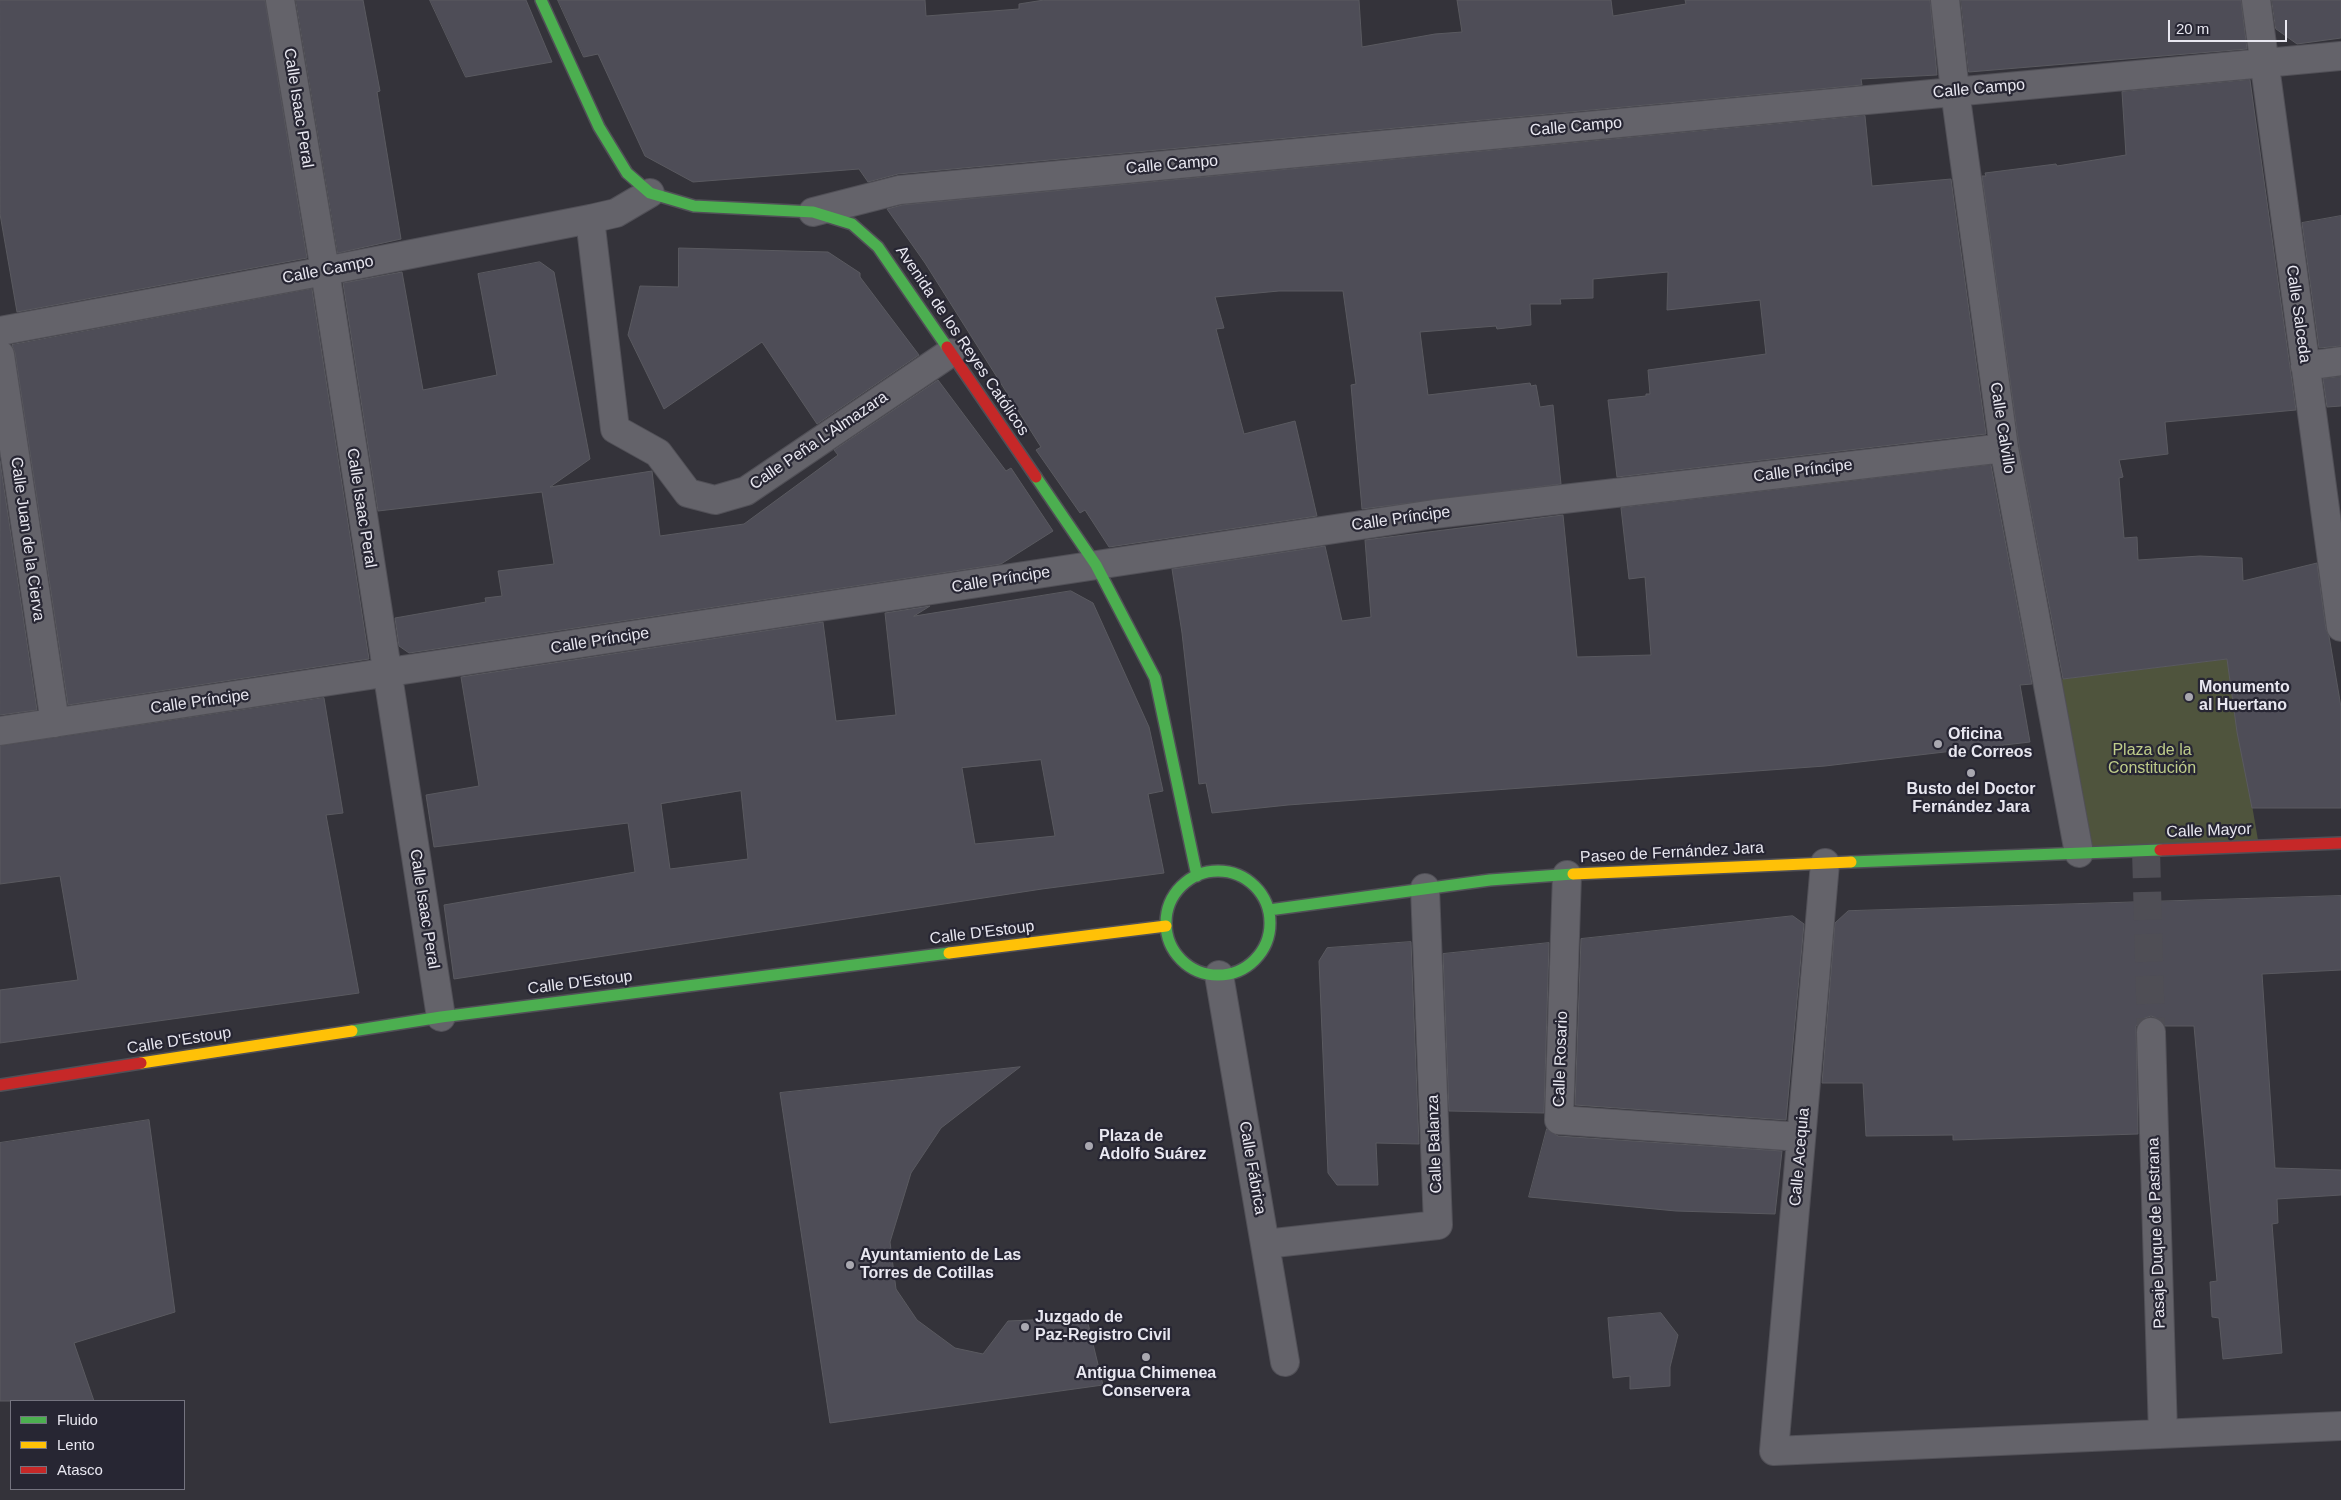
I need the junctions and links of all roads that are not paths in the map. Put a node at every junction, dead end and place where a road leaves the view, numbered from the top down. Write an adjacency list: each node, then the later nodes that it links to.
1 (280, 0): 11 (street, Calle Isaac Peral)
2 (541, 0): 8 (main road, Avenida de los Reyes Católicos)
3 (1945, 0): 7 (street, Calle Calvillo)
4 (2256, 0): 6 (street, Calle Salceda)
5 (2341, 56): 6 (street, Calle Campo)
6 (2264, 64): 7 (street, Calle Campo); 16 (street, Calle Salceda)
7 (1955, 91): 9 (street, Calle Campo); 17 (street, Calle Calvillo)
8 (650, 193): 9 (main road, Avenida de los Reyes Católicos); 10 (street, Calle Campo)
9 (813, 212): 13 (main road, Avenida de los Reyes Católicos)
10 (590, 218): 11 (street, Calle Campo); 13 (street, Calle Peña L'Almazara)
11 (325, 271): 12 (street, Calle Campo); 20 (street, Calle Isaac Peral)
12 (0, 331)
13 (950, 353): 18 (main road, Avenida de los Reyes Católicos)
14 (0, 355): 21 (street, Calle Juan de la Cierva)
15 (2341, 361): 16 (street)
16 (2305, 366): 19 (street, Calle Salceda)
17 (2004, 448): 18 (street, Calle Príncipe); 24 (street, Calle Calvillo)
18 (1096, 565): 20 (street, Calle Príncipe); 27 (main road, Avenida de los Reyes Católicos)
19 (2341, 627)
20 (386, 674): 21 (street, Calle Príncipe); 32 (street, Calle Isaac Peral)
21 (55, 723): 22 (street, Calle Príncipe)
22 (0, 731)
23 (2341, 842): 24 (main road, Calle Mayor)
24 (2079, 853): 25 (main road, Paseo de Fernández Jara)
25 (1825, 863): 26 (main road, Paseo de Fernández Jara); 35 (street, Calle Acequia)
26 (1567, 874): 28 (main road, Paseo de Fernández Jara); 35 (street, Calle Rosario)
27 (1198, 876): 29 (main road); 30 (main road)
28 (1425, 888): 29 (main road, Paseo de Fernández Jara); 36 (street, Calle Balanza)
29 (1268, 910): 31 (main road)
30 (1166, 926): 31 (main road); 32 (main road, Calle D'Estoup)
31 (1219, 975): 36 (street, Calle Fábrica)
32 (441, 1017): 34 (main road, Calle D'Estoup)
33 (2151, 1032): 39 (street, Pasaje Duque de Pastrana)
34 (0, 1085)
35 (1802, 1137): 39 (street, Calle Acequia)
36 (1265, 1244): 37 (street, Calle Fábrica)
37 (1285, 1362)
38 (2341, 1426): 39 (street)
39 (2163, 1434)

